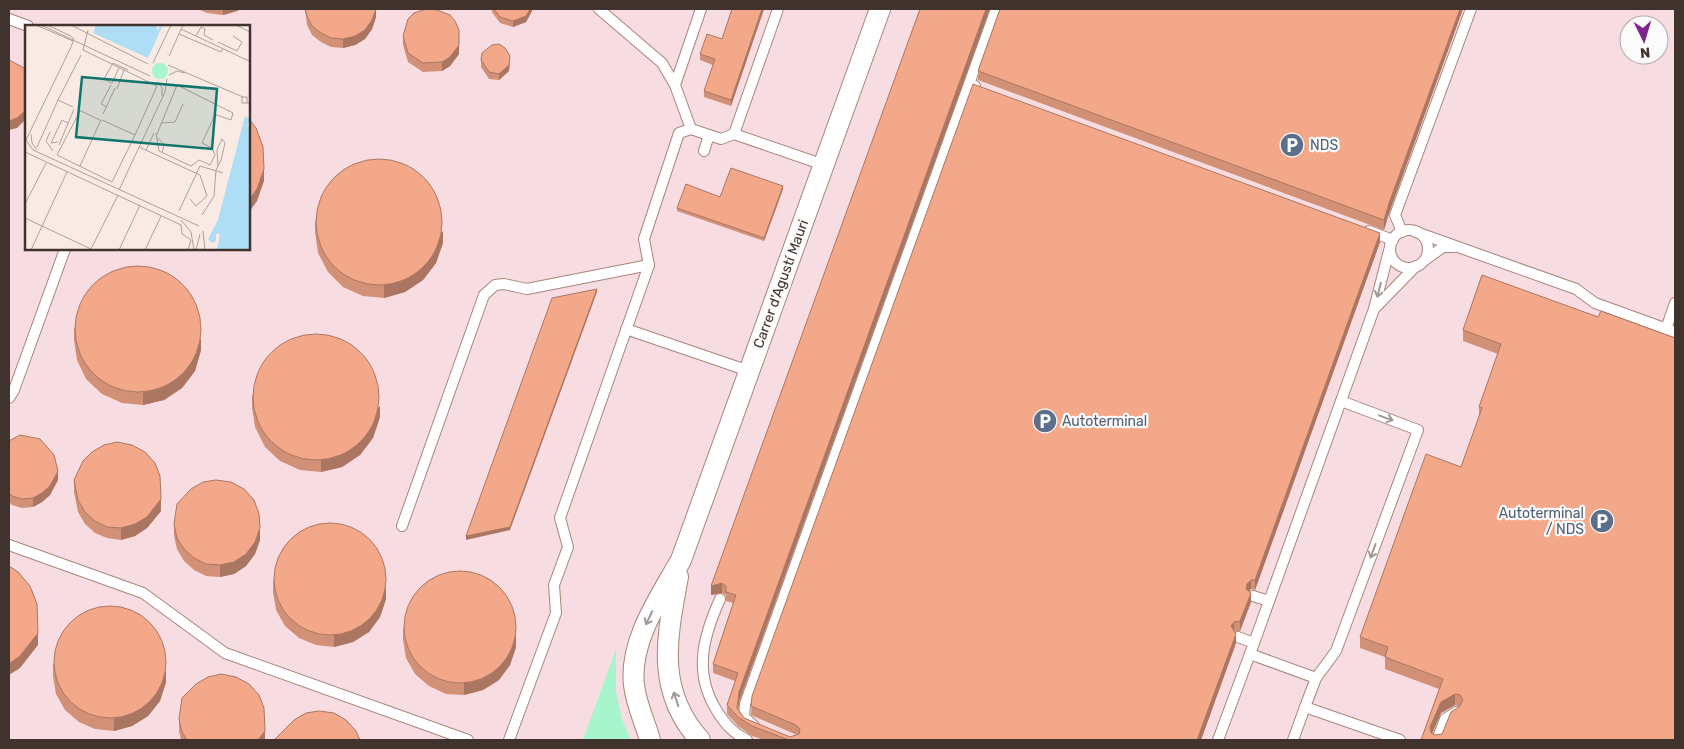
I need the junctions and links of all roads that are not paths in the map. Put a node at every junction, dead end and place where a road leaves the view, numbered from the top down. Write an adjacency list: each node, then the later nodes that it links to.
1 (599, 9): 10 (lane)
2 (701, 9): 10 (lane)
3 (778, 9): 13 (lane)
4 (880, 9): 16 (street, Carrer d'Agustí Mauri)
5 (996, 9): 9 (lane)
6 (1471, 9): 18 (lane)
7 (9, 19): 8 (lane)
8 (25, 25)
9 (969, 84): 11 (lane); 44 (lane)
10 (675, 85): 12 (lane)
11 (987, 91)
12 (691, 128): 14 (lane); 23 (lane)
13 (734, 134): 14 (lane); 16 (lane)
14 (709, 135): 15 (lane)
15 (704, 151)
16 (824, 165): 29 (street, Carrer d'Agustí Mauri)
17 (1356, 226): 20 (lane)
18 (1402, 232): 19 (lane); 20 (lane)
19 (1416, 232): 21 (lane); 24 (lane)
20 (1392, 242): 24 (lane); 26 (lane, one-way to 26)
21 (1458, 247): 24 (lane); 28 (lane)
22 (65, 250): 30 (lane)
23 (649, 265): 27 (lane); 32 (lane)
24 (1419, 265): 26 (lane)
25 (1675, 303): 28 (lane)
26 (1374, 309): 31 (lane)
27 (626, 329): 29 (lane); 46 (lane)
28 (1671, 330)
29 (749, 371): 34 (street, Carrer d'Agustí Mauri)
30 (9, 398)
31 (1341, 401): 37 (lane); 41 (lane, one-way to 41)
32 (402, 526)
33 (9, 545): 45 (lane)
34 (680, 560): 47 (street, one-way to 47); 48 (street, one-way to 34)
35 (1253, 596): 37 (lane)
36 (720, 599): 49 (lane)
37 (1269, 601): 39 (lane)
38 (1238, 637): 39 (lane)
39 (1254, 643): 40 (lane)
40 (1250, 654): 41 (lane); 50 (lane)
41 (1316, 678): 42 (lane)
42 (1305, 707): 51 (lane); 52 (lane)
43 (1456, 712): 53 (lane)
44 (760, 728)
45 (468, 740)
46 (509, 740)
47 (650, 740)
48 (700, 740)
49 (747, 740)
50 (1218, 740)
51 (1294, 740)
52 (1400, 740)
53 (1437, 740)

